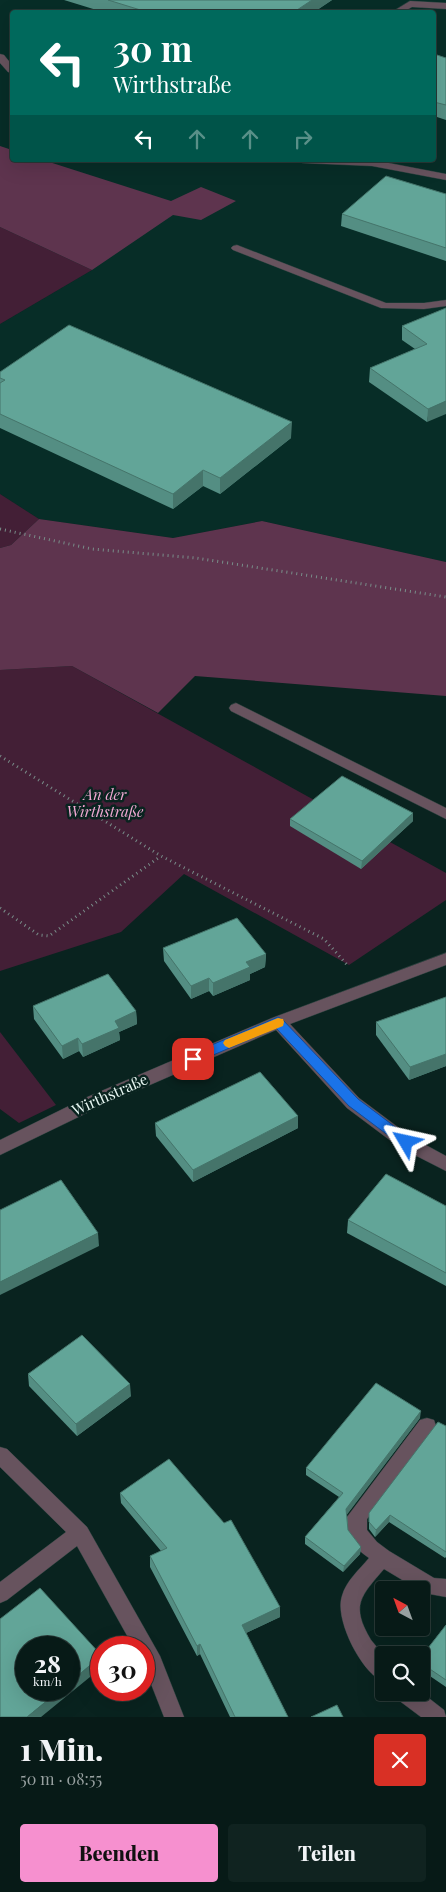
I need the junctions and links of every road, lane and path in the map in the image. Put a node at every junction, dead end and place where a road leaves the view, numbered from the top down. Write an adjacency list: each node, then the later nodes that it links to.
1 (446, 6): 2 (street)
2 (400, 10)
3 (0, 57): 4 (street)
4 (10, 68)
5 (371, 162): 6 (street)
6 (446, 177)
7 (237, 248): 8 (street)
8 (446, 303)
9 (0, 529): 10 (path)
10 (446, 597)
11 (236, 708): 13 (street)
12 (0, 756): 14 (path)
13 (446, 814)
14 (162, 856): 15 (path); 17 (path)
15 (0, 908)
16 (446, 959): 17 (street, Wirthstraße)
17 (368, 988): 18 (street, Wirthstraße)
18 (278, 1022): 19 (street, Wirthstraße); 20 (street)
19 (0, 1148)
20 (446, 1164)
21 (427, 1426): 24 (street)
22 (0, 1455): 23 (street)
23 (80, 1533): 26 (street); 29 (street)
24 (382, 1557): 25 (street); 27 (street)
25 (446, 1588)
26 (0, 1594)
27 (375, 1660)
28 (416, 1701): 30 (street)
29 (174, 1717)
30 (437, 1717)

